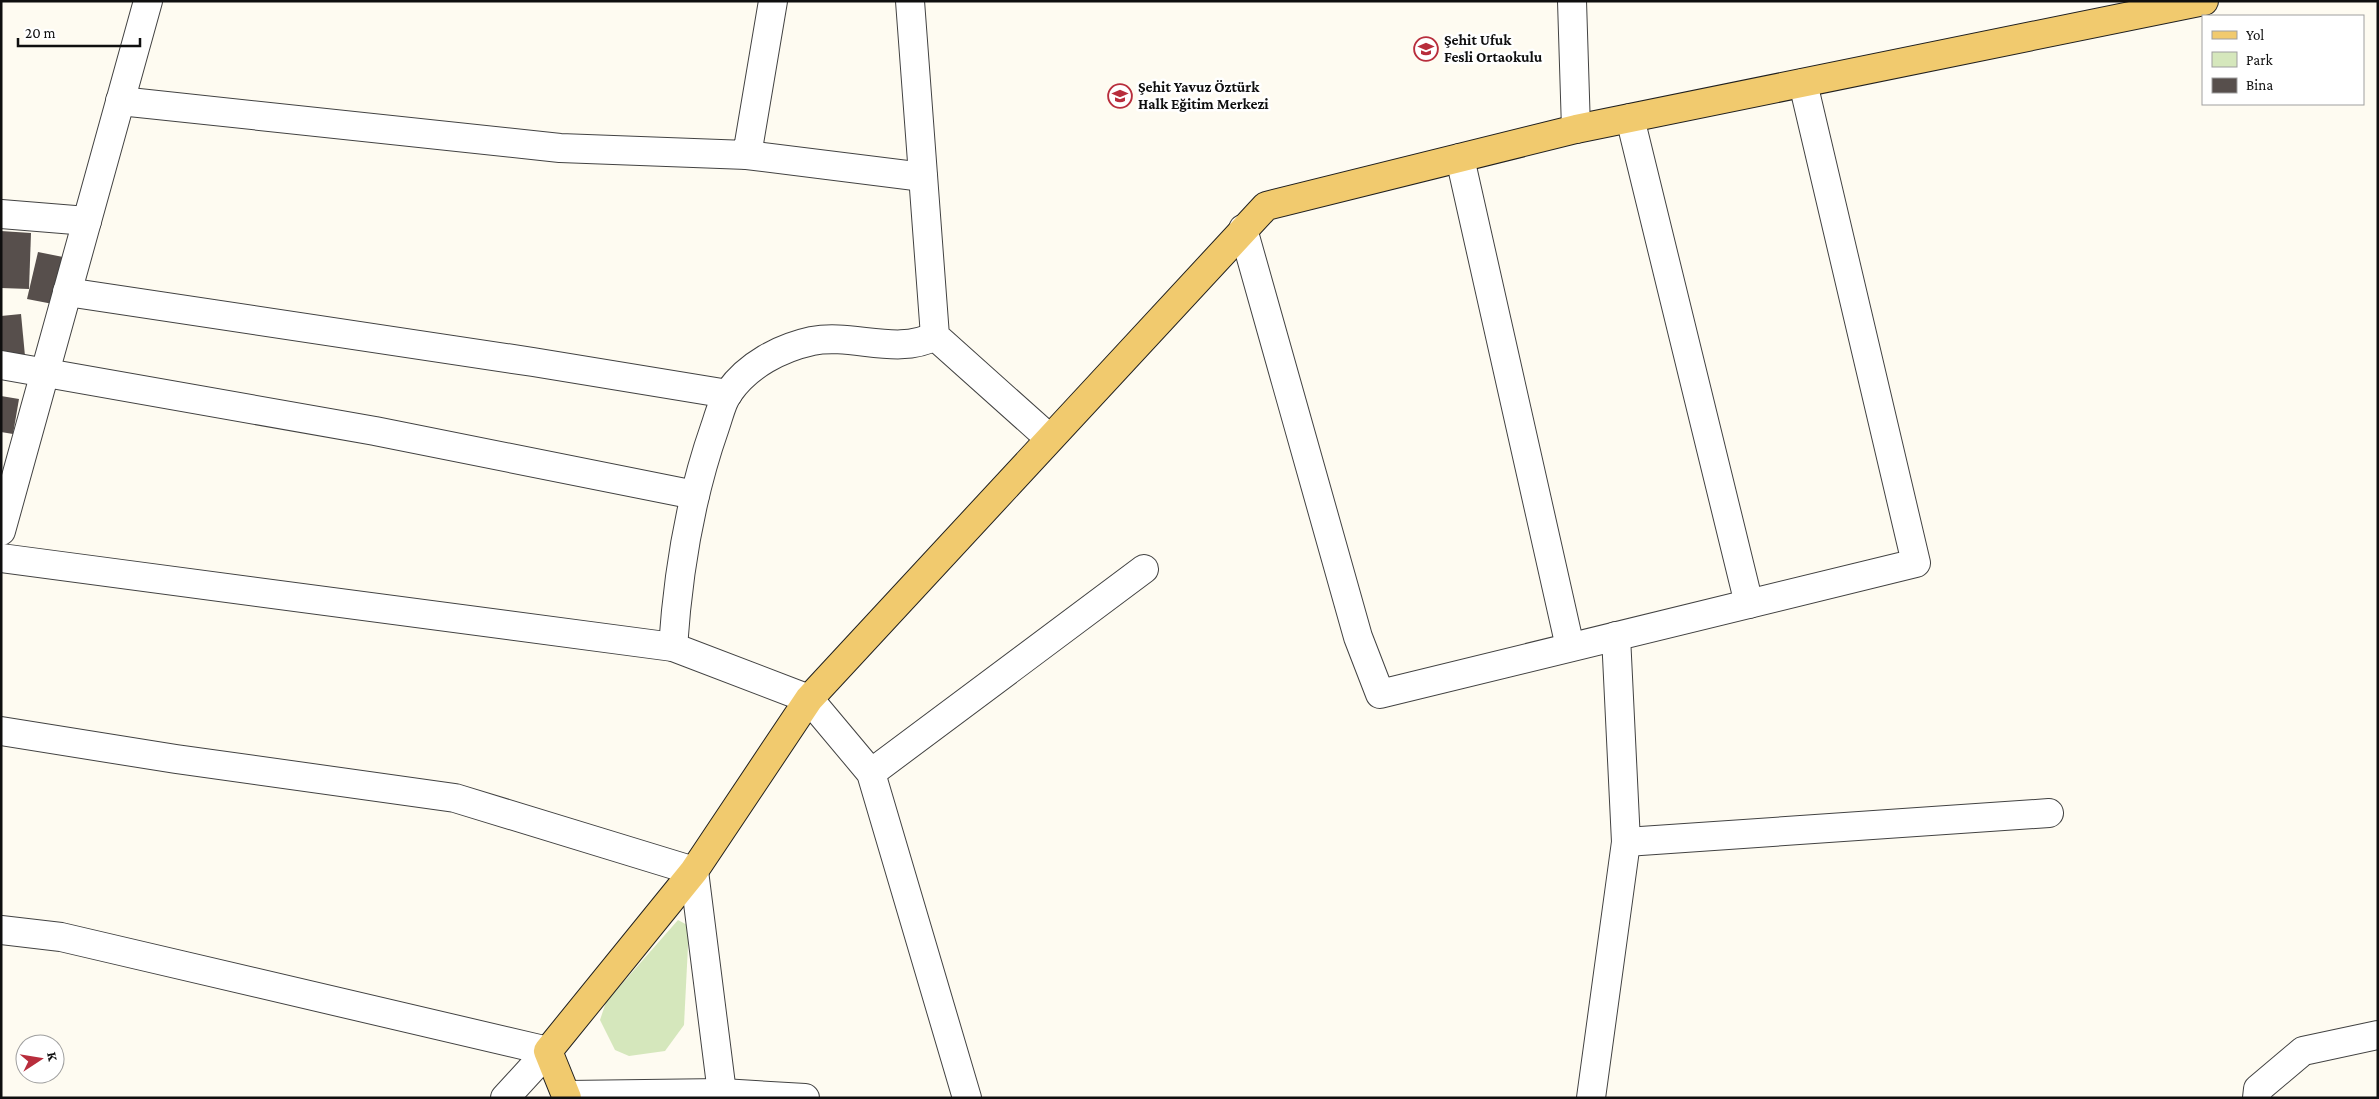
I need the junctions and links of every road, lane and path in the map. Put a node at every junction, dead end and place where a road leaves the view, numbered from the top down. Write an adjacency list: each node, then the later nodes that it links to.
1 (148, 1): 8 (street)
2 (773, 1): 11 (street)
3 (910, 1): 13 (street)
4 (1572, 1): 10 (street)
5 (2204, 1): 6 (main road)
6 (2128, 9): 7 (main road)
7 (1803, 83): 9 (main road); 27 (street)
8 (120, 101): 11 (street); 15 (street)
9 (1630, 118): 10 (main road); 27 (street)
10 (1576, 129): 12 (main road)
11 (747, 155): 13 (street)
12 (1460, 158): 16 (main road); 30 (street)
13 (923, 177): 18 (street)
14 (1, 214): 15 (street)
15 (87, 221): 17 (street)
16 (1243, 229): 22 (main road); 30 (street)
17 (67, 292): 20 (street); 21 (street)
18 (935, 336): 21 (street); 22 (street)
19 (1, 365): 20 (street)
20 (44, 373): 23 (street); 24 (street)
21 (728, 394): 23 (street)
22 (1049, 438): 31 (main road)
23 (695, 495): 29 (street)
24 (1, 531)
25 (1, 558): 29 (street)
26 (1144, 569): 33 (street)
27 (1749, 604): 28 (street)
28 (1616, 636): 30 (street); 35 (street)
29 (673, 647): 31 (street)
30 (1570, 647)
31 (809, 699): 33 (street); 36 (main road)
32 (1, 730): 36 (street)
33 (871, 773): 44 (street)
34 (2048, 813): 35 (street)
35 (1626, 842): 45 (street)
36 (694, 871): 39 (main road); 40 (street)
37 (1, 930): 39 (street)
38 (2378, 1035): 46 (street)
39 (548, 1051): 41 (main road); 42 (street)
40 (722, 1093): 41 (street); 43 (street)
41 (567, 1096)
42 (505, 1098)
43 (806, 1098)
44 (967, 1098)
45 (1591, 1098)
46 (2258, 1098)

